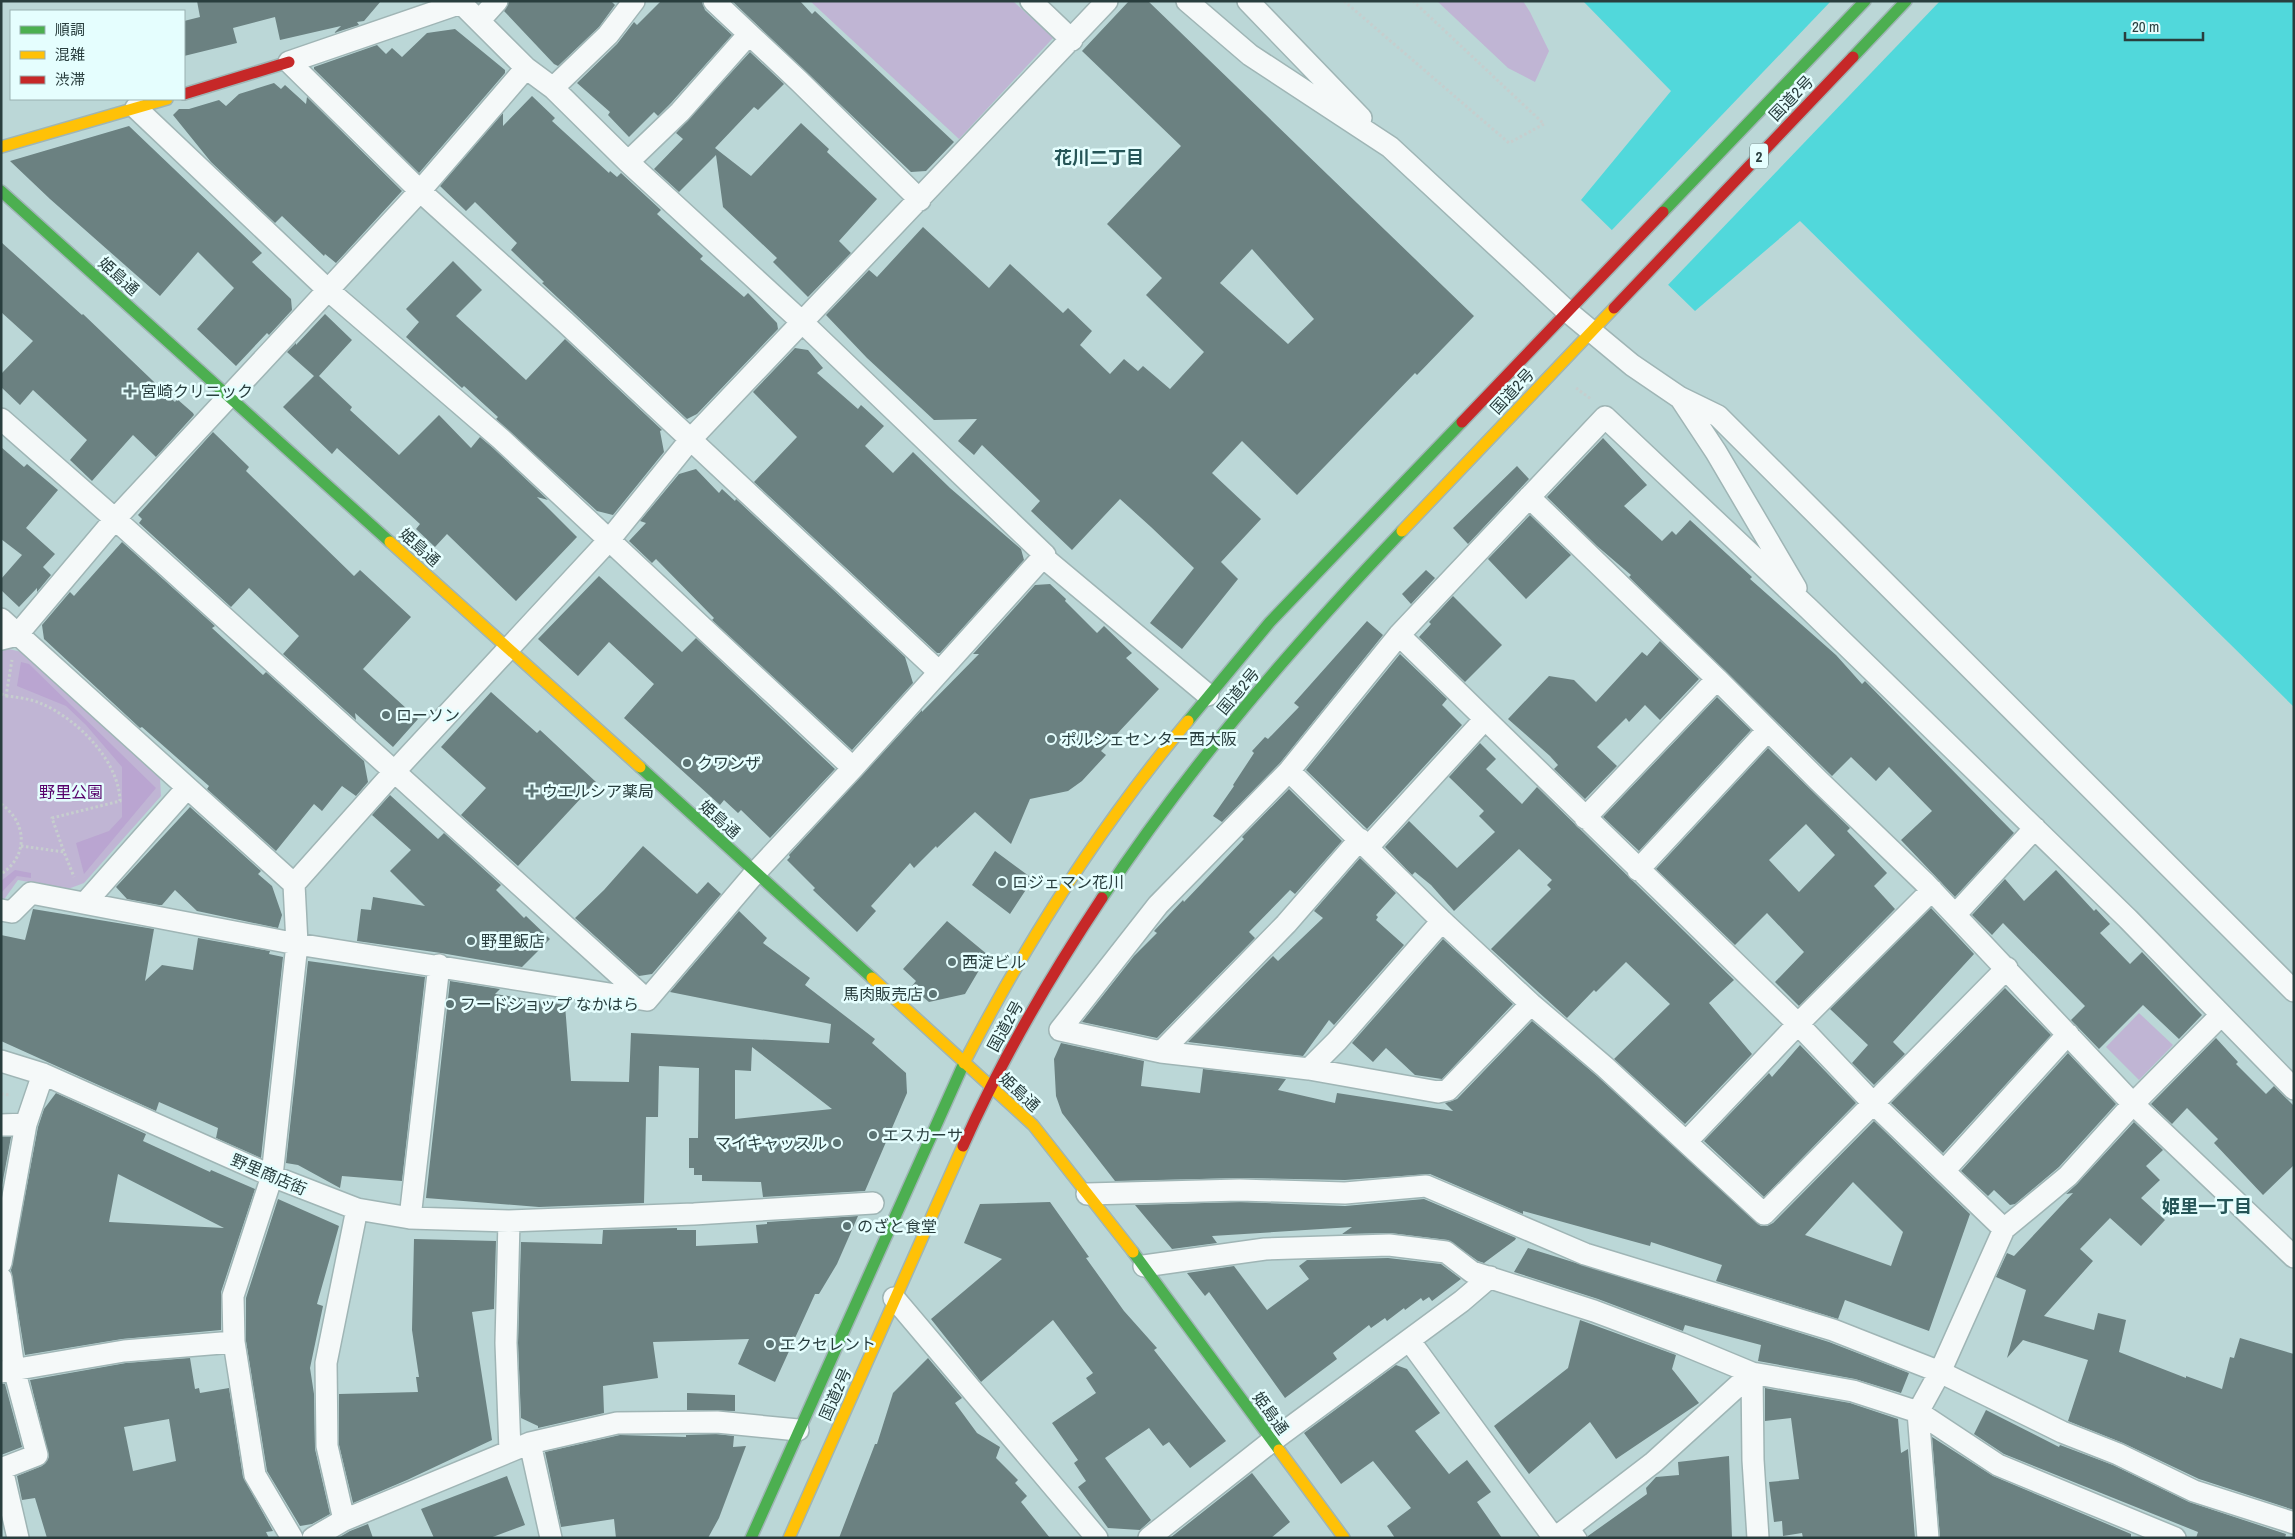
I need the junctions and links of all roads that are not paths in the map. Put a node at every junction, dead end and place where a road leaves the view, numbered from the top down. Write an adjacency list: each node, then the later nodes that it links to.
1 (496, 1): 11 (street)
2 (634, 1): 16 (street)
3 (714, 1): 12 (street)
4 (1031, 1): 13 (street)
5 (1107, 1): 13 (street)
6 (1187, 1): 21 (street)
7 (1248, 1): 21 (street)
8 (1865, 1): 27 (main road, 国道2号 / 2)
9 (1906, 1): 29 (main road, 国道2号 / 2)
10 (460, 2): 11 (street); 14 (street)
11 (479, 21): 15 (street)
12 (749, 34): 22 (street); 25 (street)
13 (1072, 40): 25 (street)
14 (289, 62): 17 (main road); 24 (street)
15 (526, 68): 16 (street); 24 (street)
16 (553, 88): 22 (street)
17 (185, 94)
18 (164, 100): 19 (main road)
19 (136, 108): 20 (main road); 26 (street)
20 (1, 147)
21 (1390, 147): 27 (street)
22 (628, 162): 28 (street)
23 (1, 191): 31 (main road, 姫島通)
24 (420, 191): 26 (street); 33 (street)
25 (920, 200): 28 (street)
26 (328, 290): 31 (street); 36 (street)
27 (1567, 311): 29 (street); 45 (main road, 国道2号 / 2)
28 (801, 321): 33 (street); 37 (street)
29 (1590, 331): 30 (street); 77 (main road, 国道2号 / 2)
30 (1679, 396): 38 (street); 66 (street)
31 (230, 398): 35 (street); 42 (main road, 姫島通)
32 (1, 419): 35 (street)
33 (690, 440): 36 (street); 43 (street)
34 (1530, 497): 38 (street); 40 (street); 44 (street)
35 (115, 519): 41 (street); 50 (street)
36 (610, 539): 42 (street); 48 (street)
37 (1043, 557): 43 (street); 45 (street)
38 (1809, 609): 53 (street)
39 (1, 619): 41 (street)
40 (1399, 635): 46 (street); 49 (street)
41 (9, 637): 51 (street)
42 (509, 649): 50 (street); 56 (main road, 姫島通)
43 (939, 672): 48 (street)
44 (1717, 679): 47 (street); 52 (street)
45 (1208, 695): 74 (main road, 国道2号 / 2)
46 (1485, 719): 52 (street); 54 (street)
47 (1768, 730): 55 (street); 58 (street)
48 (854, 768): 56 (street)
49 (1289, 771): 54 (street); 72 (street)
50 (394, 772): 57 (street); 67 (street)
51 (188, 788): 57 (street); 59 (street)
52 (1585, 818): 55 (street)
53 (2035, 828): 61 (street); 69 (street)
54 (1364, 843): 62 (street); 72 (street)
55 (1638, 870): 70 (street)
56 (755, 873): 67 (street); 74 (main road, 姫島通)
57 (294, 884): 63 (street)
58 (1932, 890): 61 (street); 70 (street)
59 (85, 903): 60 (street); 63 (street)
60 (1, 910)
61 (1955, 914): 65 (street)
62 (1442, 921): 68 (street); 75 (street)
63 (297, 944): 64 (street); 85 (street)
64 (439, 965): 67 (street); 89 (street)
65 (2007, 968): 71 (street); 79 (street)
66 (2294, 991)
67 (647, 1000)
68 (1531, 1004): 75 (street); 83 (street)
69 (2221, 1014): 78 (street); 80 (street)
70 (1798, 1024): 79 (street); 83 (street)
71 (2068, 1034): 80 (street); 84 (street)
72 (1161, 1052): 75 (street)
73 (1, 1061): 76 (street, 野里商店街)
74 (964, 1062): 77 (main road, 姫島通); 104 (main road, 国道2号 / 2)
75 (1309, 1069)
76 (43, 1074): 81 (street); 85 (street, 野里商店街)
77 (990, 1086): 86 (main road, 姫島通); 97 (main road, 国道2号 / 2)
78 (2294, 1088)
79 (1873, 1103): 83 (street); 84 (street)
80 (2133, 1104): 91 (street); 92 (street)
81 (26, 1124): 82 (street); 93 (street)
82 (1, 1125)
83 (1686, 1142)
84 (1944, 1171): 91 (street)
85 (272, 1176): 88 (street, 野里商店街); 99 (street)
86 (1087, 1194): 94 (main road, 姫島通); 101 (street)
87 (873, 1203): 90 (street, 野里商店街)
88 (357, 1209): 89 (street, 野里商店街); 109 (street)
89 (410, 1218): 90 (street, 野里商店街)
90 (509, 1221): 107 (street)
91 (2004, 1230): 101 (street)
92 (2294, 1257)
93 (1, 1263)
94 (1144, 1266): 95 (street); 105 (main road, 姫島通)
95 (1490, 1277): 98 (street); 102 (street)
96 (1, 1278): 100 (street)
97 (894, 1298): 118 (main road, 国道2号 / 2); 119 (street)
98 (1409, 1340): 105 (street); 112 (street)
99 (234, 1342): 100 (street); 114 (street)
100 (8, 1370): 108 (street)
101 (1940, 1372): 103 (street); 110 (street)
102 (1752, 1373): 103 (street); 112 (street); 122 (street)
103 (1918, 1412): 111 (street); 123 (street)
104 (798, 1430): 106 (street); 117 (main road, 国道2号 / 2)
105 (1272, 1441): 120 (street); 121 (main road, 姫島通)
106 (530, 1443): 107 (street); 116 (street)
107 (510, 1451): 109 (street)
108 (1, 1469): 113 (street)
109 (344, 1520): 115 (street)
110 (2294, 1523)
111 (2143, 1532): 124 (street)
112 (1565, 1535)
113 (18, 1538)
114 (292, 1538)
115 (312, 1538)
116 (551, 1538)
117 (751, 1538)
118 (789, 1538)
119 (1097, 1538)
120 (1149, 1538)
121 (1344, 1538)
122 (1758, 1538)
123 (1928, 1538)
124 (2175, 1538)

